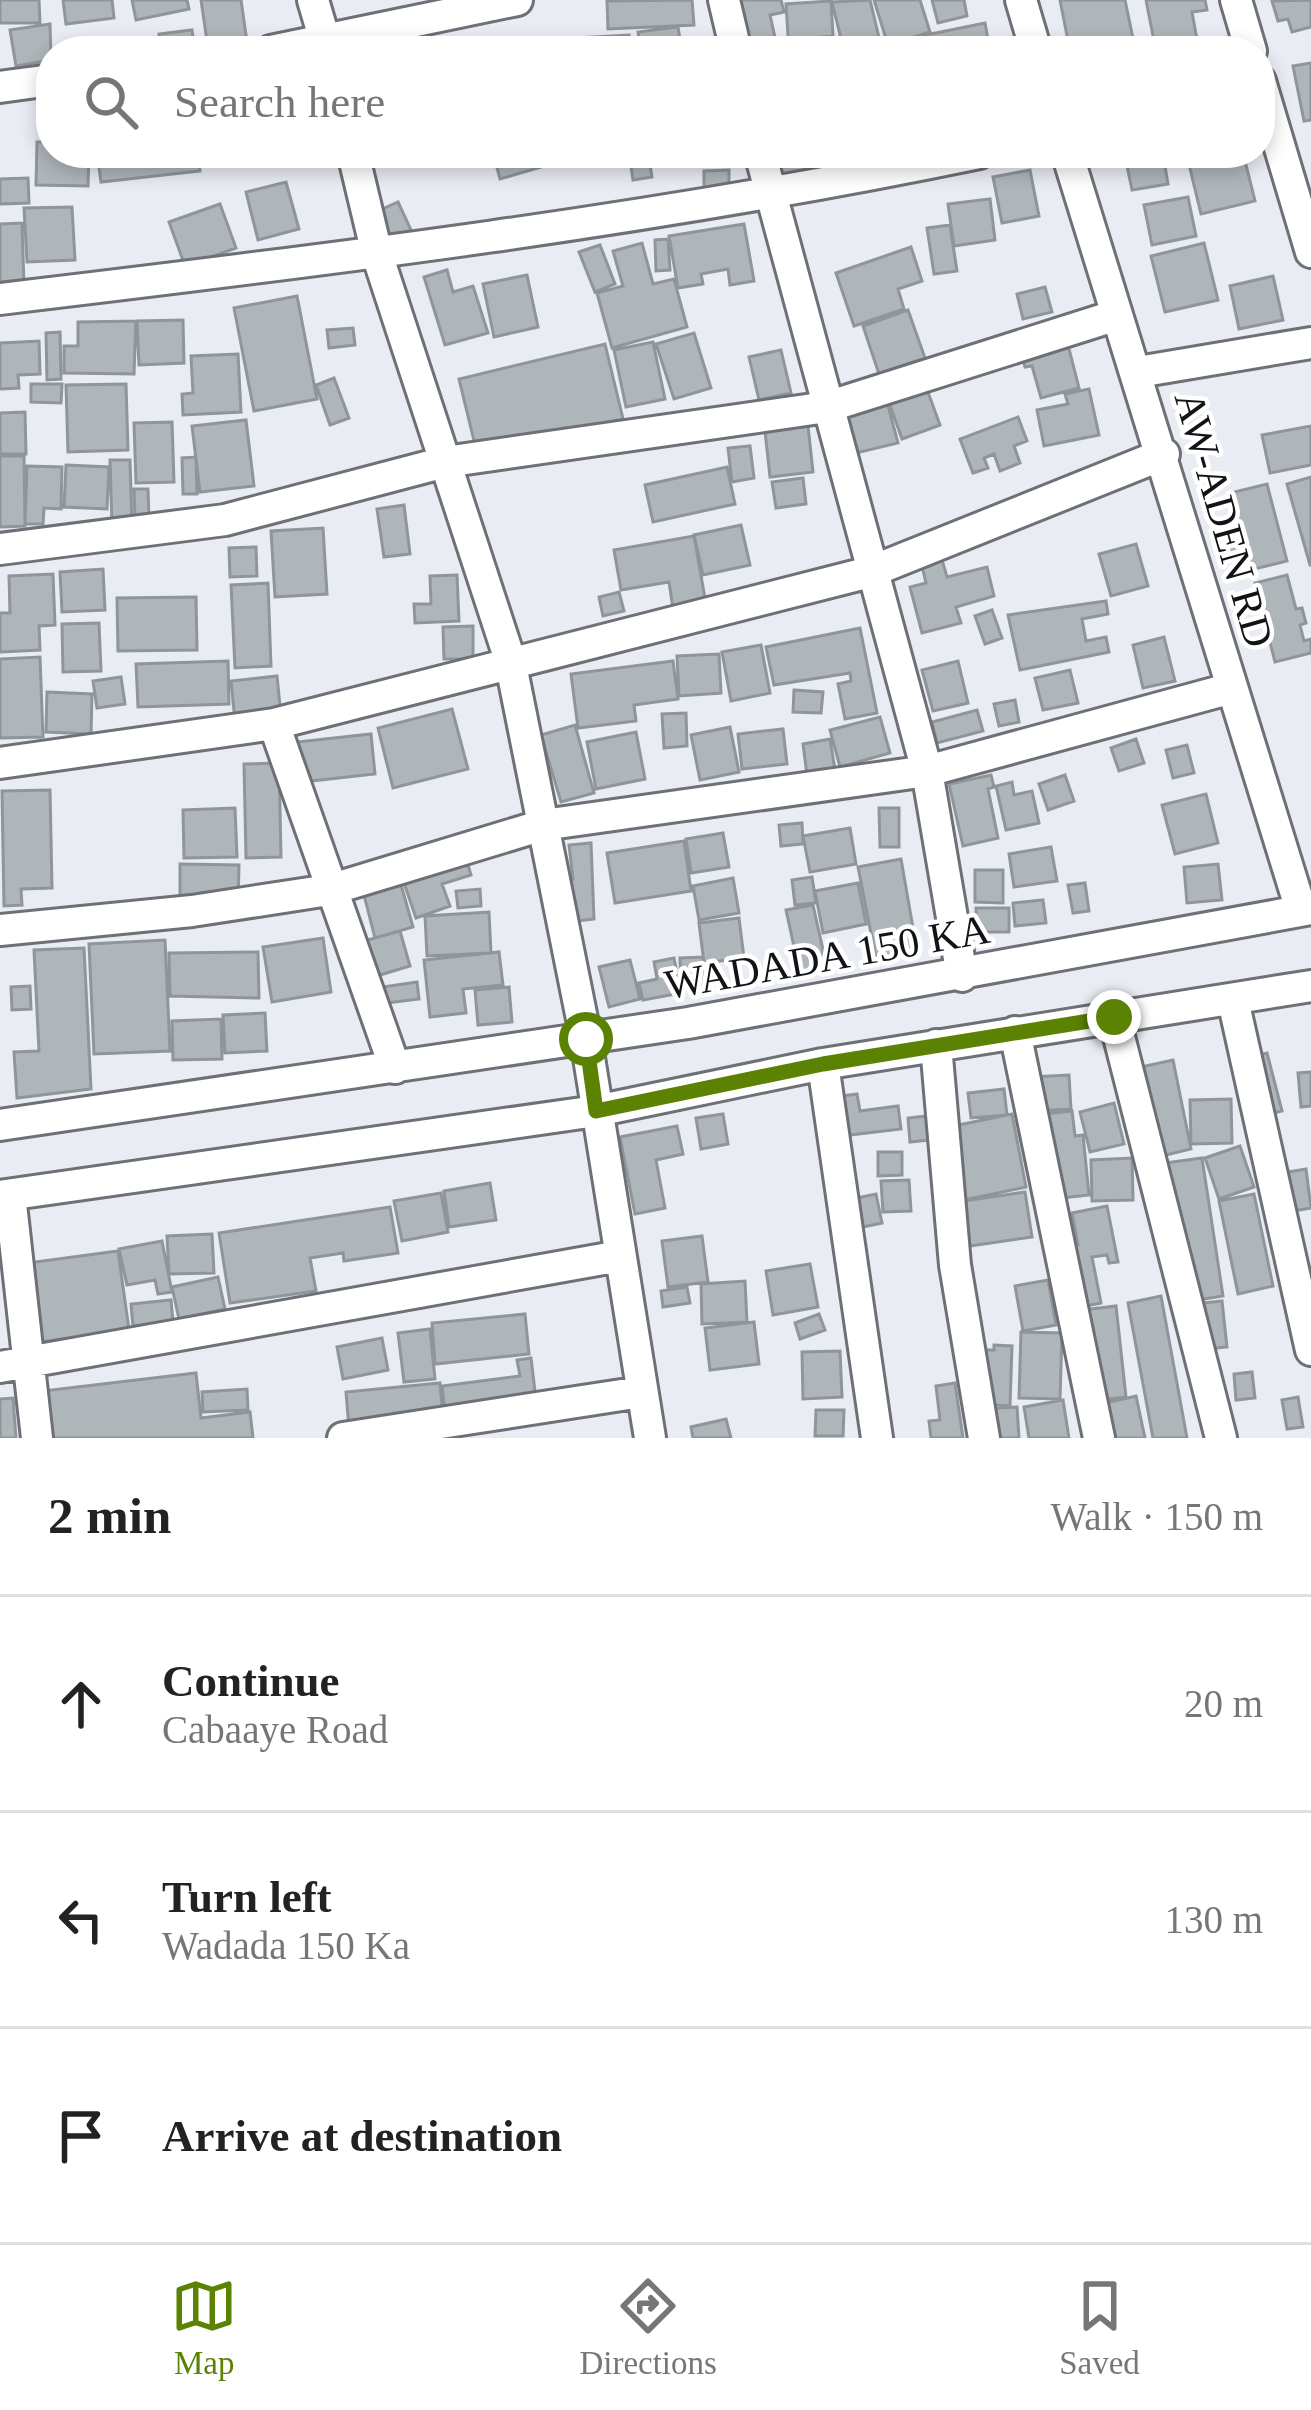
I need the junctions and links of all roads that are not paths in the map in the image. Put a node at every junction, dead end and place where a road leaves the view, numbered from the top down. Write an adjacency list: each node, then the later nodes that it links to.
1 (313, 0): 6 (street)
2 (517, 0): 7 (street)
3 (724, 0): 8 (street)
4 (1021, 0): 9 (street)
5 (1236, 0): 10 (street)
6 (324, 36)
7 (371, 36)
8 (732, 36)
9 (1032, 36)
10 (1247, 36)
11 (36, 82): 12 (street)
12 (0, 87)
13 (1275, 131): 19 (street)
14 (357, 168): 20 (street)
15 (764, 168): 18 (street)
16 (906, 168): 18 (street)
17 (1072, 168): 22 (street, AW-ADEN RD)
18 (771, 196): 20 (street); 25 (street)
19 (1311, 252)
20 (377, 254): 21 (street); 27 (street)
21 (0, 299)
22 (1117, 315): 24 (street, AW-ADEN RD); 25 (street)
23 (1311, 343): 24 (street)
24 (1138, 372): 26 (street, AW-ADEN RD)
25 (827, 407): 27 (street); 29 (street)
26 (1164, 454): 29 (street); 31 (street, AW-ADEN RD)
27 (445, 462): 28 (street); 30 (street)
28 (0, 549)
29 (870, 572): 30 (street); 34 (street)
30 (510, 660): 32 (street); 35 (street)
31 (1232, 688): 34 (street); 37 (street, AW-ADEN RD)
32 (274, 724): 33 (street); 36 (street)
33 (0, 763)
34 (927, 771): 35 (street); 39 (street)
35 (543, 826): 36 (street); 44 (street)
36 (329, 890): 38 (street); 47 (street)
37 (1306, 909): 39 (street, WADADA 150 KA)
38 (0, 930)
39 (962, 976): 44 (street, WADADA 150 KA)
40 (1311, 986): 41 (street)
41 (1233, 1000): 42 (street); 53 (street)
42 (1114, 1017): 43 (street); 62 (street)
43 (1015, 1032): 45 (street); 61 (street)
44 (586, 1039): 47 (street, WADADA 150 KA); 49 (street)
45 (936, 1045): 46 (street); 60 (street)
46 (823, 1064): 49 (street); 59 (street)
47 (395, 1068): 50 (street, WADADA 150 KA)
48 (0, 1111): 50 (street)
49 (596, 1111): 51 (street); 52 (street)
50 (0, 1125)
51 (5, 1196): 54 (street)
52 (620, 1256): 54 (street); 55 (street)
53 (1311, 1350)
54 (14, 1366): 56 (street)
55 (641, 1392): 57 (street); 58 (street)
56 (37, 1438)
57 (343, 1438)
58 (650, 1438)
59 (877, 1438)
60 (984, 1438)
61 (1100, 1438)
62 (1221, 1438)

